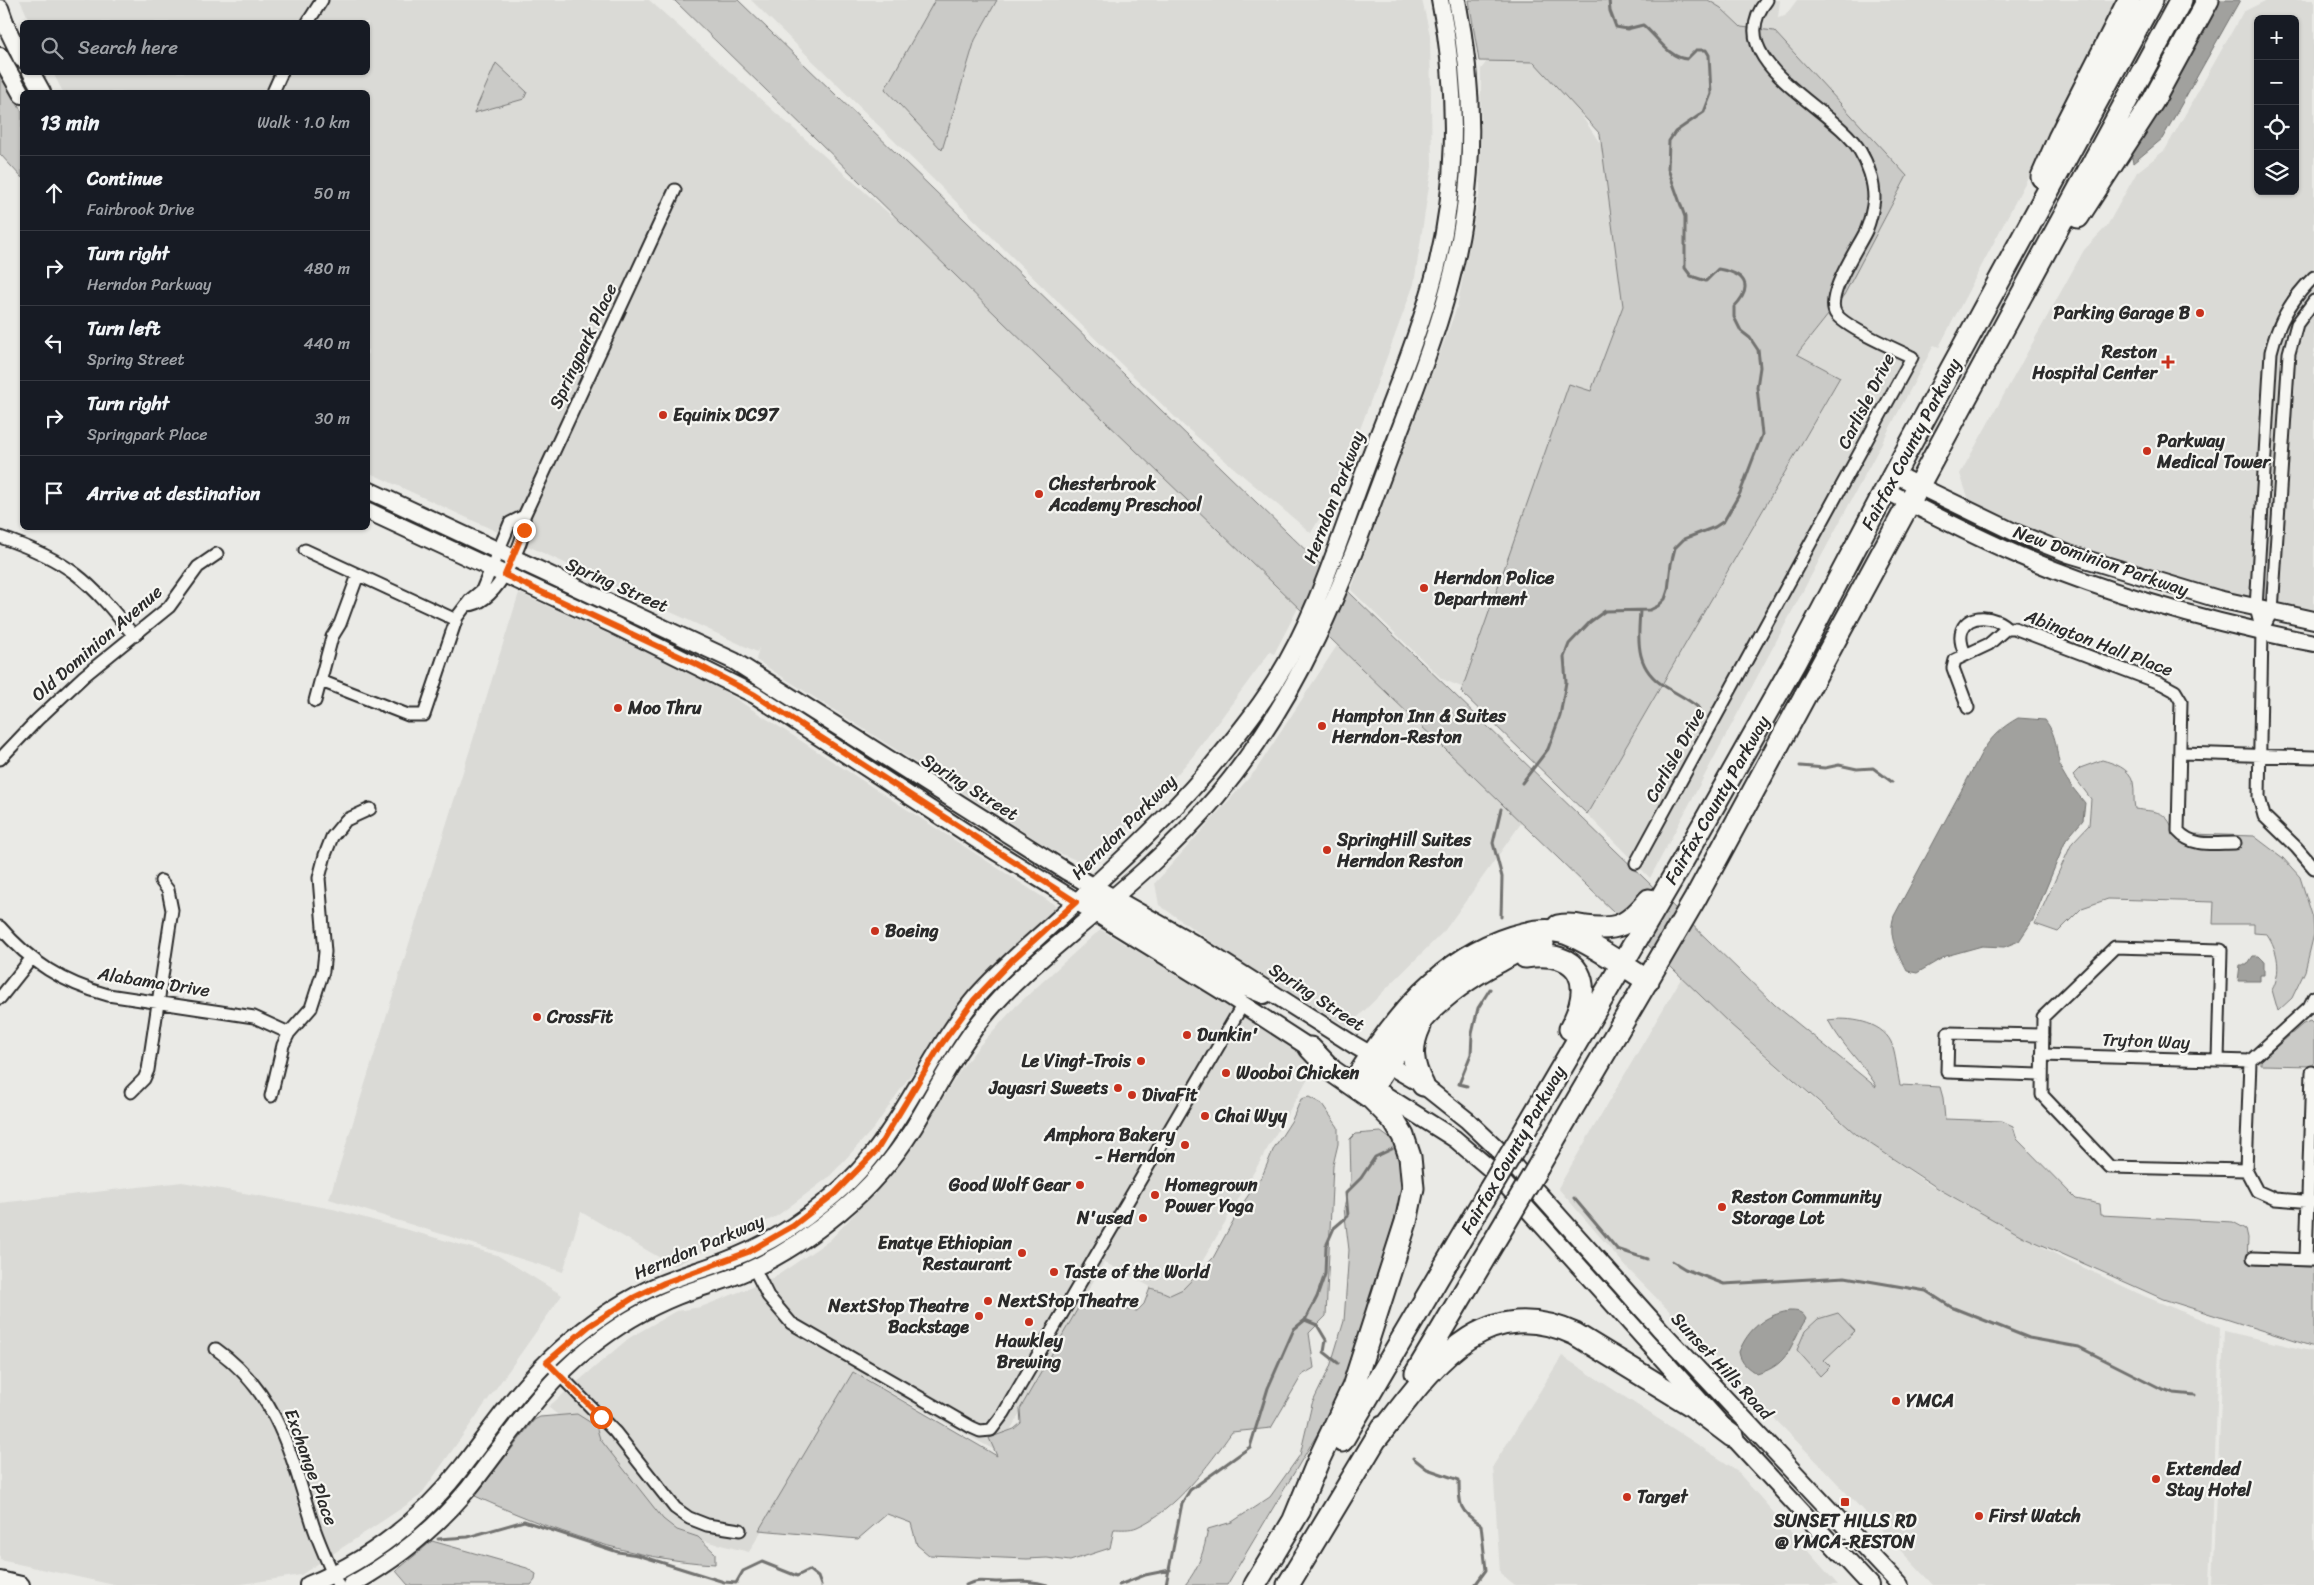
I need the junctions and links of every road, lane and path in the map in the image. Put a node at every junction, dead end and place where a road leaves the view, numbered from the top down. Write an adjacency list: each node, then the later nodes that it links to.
1 (322, 0): 10 (street)
2 (1440, 0): 55 (main road, Herndon Parkway)
3 (1458, 0): 56 (main road, Herndon Parkway)
4 (1767, 0): 52 (street, Carlisle Drive)
5 (2128, 0): 22 (highway)
6 (2152, 0): 19 (highway, Fairfax County Parkway)
7 (2181, 0): 23 (highway, Fairfax County Parkway)
8 (2208, 0): 23 (highway)
9 (0, 8): 11 (main road)
10 (309, 20)
11 (20, 55)
12 (0, 56): 17 (main road)
13 (33, 75): 15 (main road)
14 (281, 75): 16 (street)
15 (41, 90)
16 (274, 90)
17 (20, 92)
18 (675, 190): 30 (street, Springpark Place)
19 (2014, 255): 22 (highway, Fairfax County Parkway); 24 (highway)
20 (2314, 277): 33 (street)
21 (2314, 301): 34 (street)
22 (1968, 338): 24 (highway, Fairfax County Parkway)
23 (1990, 352): 24 (highway, Fairfax County Parkway)
24 (1903, 487): 33 (main road, New Dominion Parkway); 38 (main road, New Dominion Parkway); 51 (highway, Fairfax County Parkway); 62 (highway, Fairfax County Parkway)
25 (370, 491): 30 (main road, Spring Street)
26 (370, 512): 31 (main road, Spring Street)
27 (0, 537): 39 (street)
28 (305, 550): 32 (street)
29 (216, 554): 39 (street, Old Dominion Avenue)
30 (506, 554): 31 (street, Springpark Place); 55 (main road, Spring Street)
31 (498, 572): 35 (street, Springpark Place); 55 (main road, Spring Street)
32 (358, 575): 35 (street); 42 (street)
33 (2256, 608): 34 (main road, New Dominion Parkway); 38 (street)
34 (2272, 611): 36 (main road, New Dominion Parkway); 38 (street)
35 (456, 620): 42 (street)
36 (2314, 620)
37 (2007, 628): 41 (street, Abington Hall Place); 41 (street, Abington Hall Place); 45 (street, Abington Hall Place)
38 (2262, 632): 40 (main road, New Dominion Parkway); 46 (street)
39 (134, 636): 48 (street, Old Dominion Avenue)
40 (2314, 642)
41 (1965, 654): 44 (street)
42 (321, 681): 43 (street)
43 (315, 701)
44 (1968, 708)
45 (2182, 753): 46 (street); 50 (street, Abington Hall Place)
46 (2259, 755): 47 (street); 53 (street)
47 (2314, 757)
48 (0, 759)
49 (370, 809): 68 (street)
50 (2235, 843)
51 (1682, 862): 58 (highway); 61 (highway, Fairfax County Parkway)
52 (1636, 863)
53 (2313, 864)
54 (161, 881): 64 (street)
55 (1085, 894): 56 (main road, Spring Street); 56 (main road, Spring Street); 90 (main road, Herndon Parkway)
56 (1104, 905): 65 (main road, Spring Street); 72 (main road, Spring Street); 88 (main road, Herndon Parkway)
57 (0, 927): 59 (street, Alabama Drive)
58 (1545, 930): 61 (highway); 72 (highway)
59 (31, 959): 63 (street); 64 (street, Alabama Drive)
60 (1498, 962): 61 (highway); 67 (highway); 81 (highway)
61 (1618, 970): 62 (highway); 81 (highway, Fairfax County Parkway)
62 (1645, 986): 82 (highway, Fairfax County Parkway)
63 (0, 998)
64 (159, 1002): 68 (street, Alabama Drive); 79 (street)
65 (1243, 1004): 70 (main road, Spring Street); 88 (street)
66 (2312, 1005): 74 (street)
67 (1429, 1012): 72 (highway); 78 (highway)
68 (289, 1033): 80 (street)
69 (2043, 1035): 71 (street); 73 (street); 76 (street)
70 (1310, 1048): 77 (main road, Spring Street); 94 (highway)
71 (2042, 1055): 73 (street, Tryton Way); 76 (street)
72 (1380, 1059): 77 (highway); 78 (main road, Spring Street)
73 (2218, 1060): 74 (street, Tryton Way)
74 (2250, 1061): 83 (street)
75 (2312, 1072): 85 (street)
76 (2042, 1075): 83 (street)
77 (1365, 1082): 84 (main road, Spring Street)
78 (1423, 1085): 82 (main road, Spring Street)
79 (131, 1092)
80 (271, 1096)
81 (1544, 1096): 84 (highway, Fairfax County Parkway, bridge)
82 (1529, 1169): 93 (highway, Fairfax County Parkway, bridge); 104 (main road, Sunset Hills Road)
83 (2246, 1170): 85 (street)
84 (1500, 1188): 92 (main road); 94 (highway, Fairfax County Parkway)
85 (2312, 1201): 87 (street)
86 (2253, 1258): 87 (street)
87 (2310, 1260)
88 (754, 1268): 91 (main road, Herndon Parkway)
89 (216, 1349): 97 (street, Exchange Place)
90 (547, 1362): 91 (street); 97 (main road, Herndon Parkway)
91 (559, 1374): 95 (street); 100 (main road, Herndon Parkway)
92 (1732, 1436): 93 (highway); 103 (main road)
93 (1377, 1438): 102 (highway, Fairfax County Parkway)
94 (1293, 1522): 101 (highway, Fairfax County Parkway)
95 (740, 1530)
96 (0, 1580): 98 (main road)
97 (336, 1580): 99 (main road, Herndon Parkway)
98 (21, 1585)
99 (308, 1585)
100 (351, 1585)
101 (1255, 1585)
102 (1288, 1585)
103 (1870, 1585)
104 (1900, 1585)

